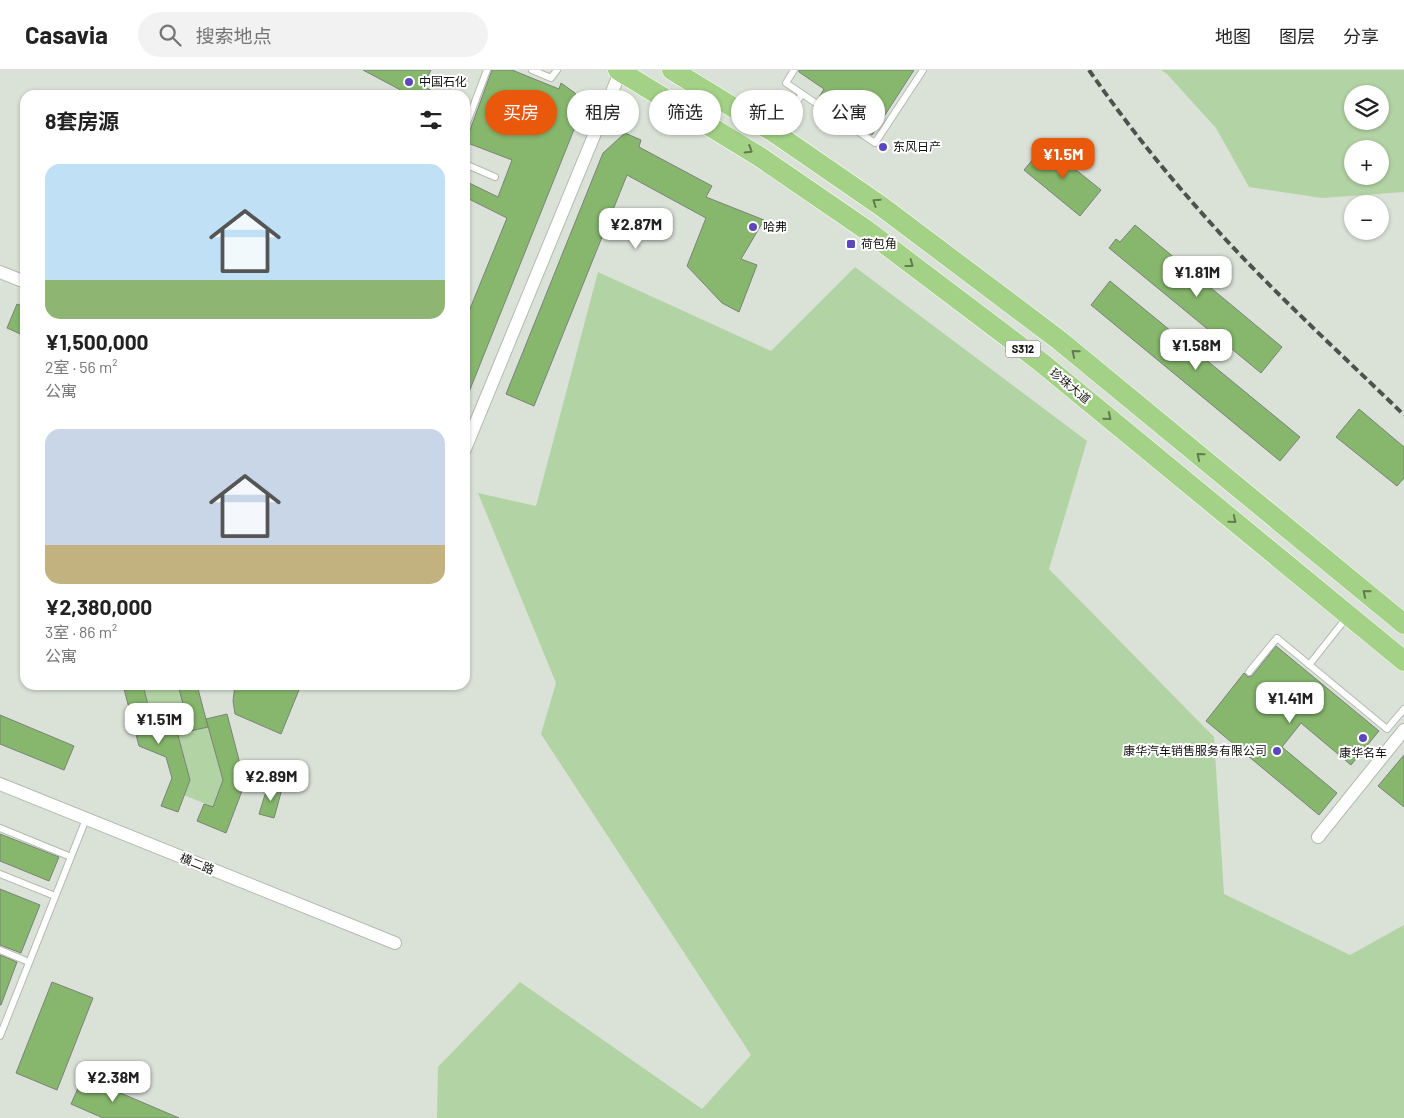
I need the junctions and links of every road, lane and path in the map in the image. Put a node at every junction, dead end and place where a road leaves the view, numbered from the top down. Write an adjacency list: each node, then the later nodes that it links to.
1 (488, 70): 11 (lane)
2 (532, 70): 3 (lane)
3 (557, 70)
4 (672, 70): 10 (main road, S312)
5 (794, 70): 8 (lane)
6 (923, 70): 9 (lane)
7 (620, 71): 17 (street); 18 (main road, 珍珠大道 / S312, one-way to 18)
8 (796, 90)
9 (803, 95)
10 (731, 106)
11 (470, 115)
12 (777, 135): 19 (main road, S312, one-way to 12)
13 (470, 166): 14 (lane)
14 (495, 177)
15 (0, 272): 16 (street)
16 (20, 280)
17 (470, 437)
18 (1349, 616): 20 (main road, 珍珠大道 / S312); 21 (lane)
19 (1404, 624)
20 (1404, 661)
21 (1309, 665): 22 (lane); 23 (lane)
22 (1250, 672)
23 (1404, 709)
24 (1404, 730): 28 (street)
25 (0, 784): 26 (street, 横二路)
26 (86, 819): 29 (lane); 32 (street, 横二路)
27 (0, 828): 29 (lane)
28 (1318, 837)
29 (71, 857): 31 (lane)
30 (0, 874): 31 (lane)
31 (55, 896): 34 (lane)
32 (395, 943)
33 (0, 950): 34 (lane)
34 (29, 962): 35 (lane)
35 (2, 1023): 36 (lane)
36 (0, 1036)

